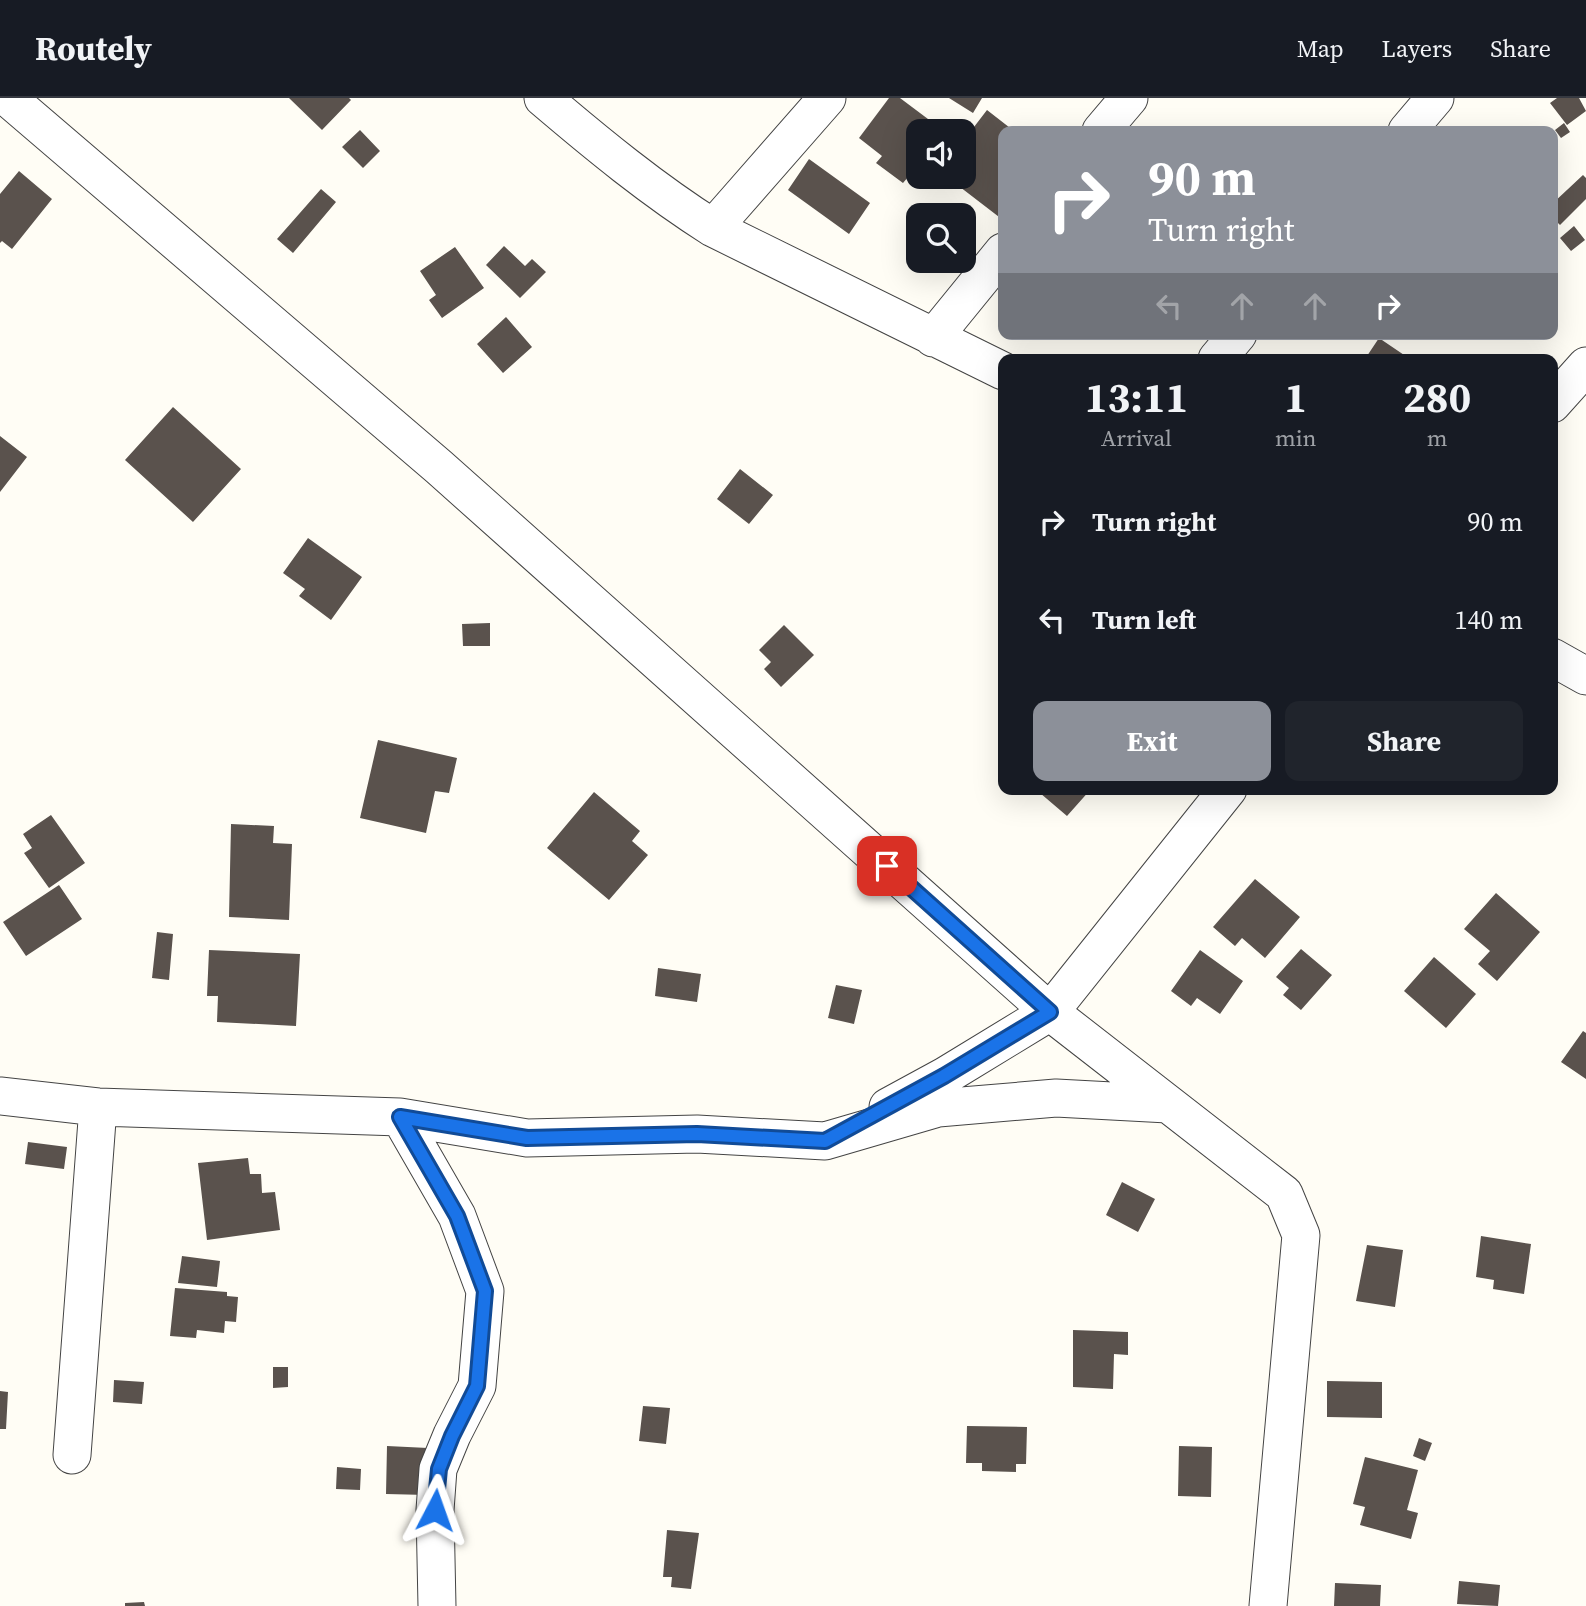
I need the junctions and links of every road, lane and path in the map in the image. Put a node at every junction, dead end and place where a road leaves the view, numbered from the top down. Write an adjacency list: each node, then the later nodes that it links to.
1 (8, 98): 19 (street)
2 (543, 98): 8 (street)
3 (827, 98): 8 (street)
4 (1129, 98): 6 (street)
5 (1435, 98): 7 (street)
6 (1105, 126)
7 (1411, 126)
8 (713, 228): 10 (street)
9 (998, 258): 10 (street)
10 (933, 338): 14 (street)
11 (1233, 340): 12 (street)
12 (1221, 354)
13 (1586, 366): 15 (street)
14 (998, 369)
15 (1558, 397)
16 (1558, 660): 17 (street)
17 (1586, 676)
18 (1223, 795): 19 (street)
19 (1050, 1012): 21 (street); 24 (street)
20 (0, 1096): 22 (street)
21 (1168, 1104): 24 (street); 27 (street)
22 (98, 1107): 23 (street); 25 (street)
23 (400, 1117): 24 (street); 26 (street)
24 (825, 1141)
25 (72, 1455)
26 (438, 1606)
27 (1268, 1606)

